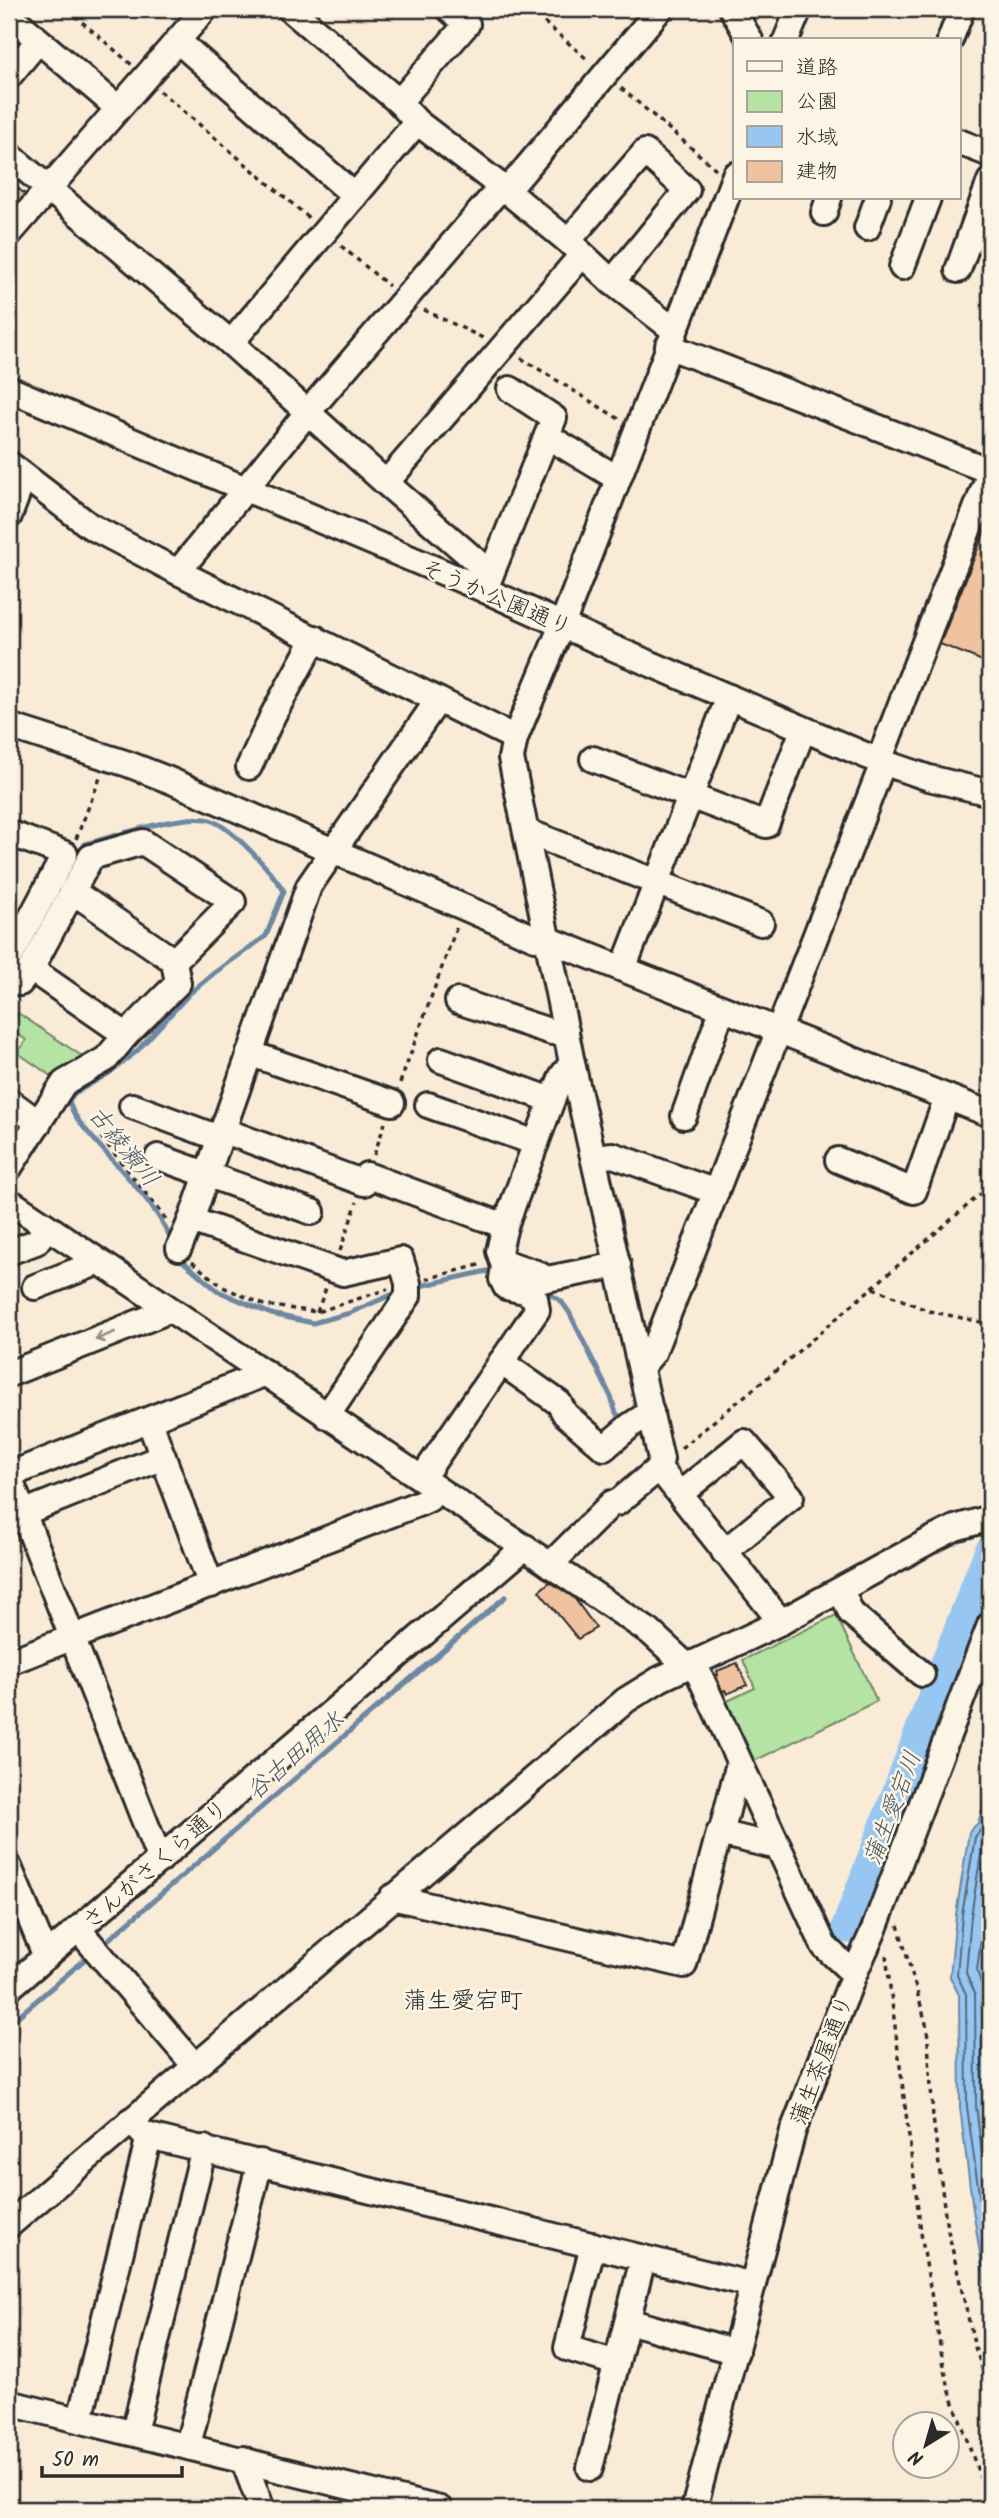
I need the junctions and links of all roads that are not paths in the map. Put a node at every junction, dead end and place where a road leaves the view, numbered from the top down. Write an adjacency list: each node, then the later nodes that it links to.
1 (205, 9): 13 (street)
2 (290, 9): 15 (street)
3 (449, 9): 15 (street)
4 (660, 9): 24 (street)
5 (732, 9): 9 (street)
6 (799, 9): 10 (street)
7 (960, 14): 11 (street)
8 (9, 15): 12 (street)
9 (749, 38)
10 (787, 38)
11 (951, 38)
12 (38, 41): 14 (street); 16 (street)
13 (178, 41): 16 (street); 25 (street)
14 (9, 76)
15 (399, 102): 17 (street)
16 (118, 108): 23 (street)
17 (417, 122): 24 (street); 25 (street)
18 (960, 142): 19 (street)
19 (990, 154)
20 (9, 155): 23 (street)
21 (990, 181): 32 (street)
22 (733, 182): 34 (street)
23 (47, 189): 29 (street); 35 (street)
24 (504, 189): 30 (street); 38 (street)
25 (355, 196): 35 (street)
26 (877, 200): 28 (street)
27 (927, 200): 31 (street)
28 (867, 228)
29 (9, 234)
30 (575, 248): 33 (street); 33 (street); 43 (street)
31 (902, 267)
32 (958, 270)
33 (612, 282): 34 (street)
34 (671, 338): 41 (street); 42 (street)
35 (231, 343): 38 (street)
36 (9, 389): 44 (street, そうか公園通り)
37 (510, 389): 39 (street)
38 (307, 413): 43 (street); 44 (street)
39 (547, 436): 42 (street); 47 (street)
40 (17, 470): 45 (street); 46 (street)
41 (990, 472): 56 (street)
42 (618, 478): 48 (street)
43 (386, 483): 47 (street)
44 (246, 490): 46 (street); 47 (street, そうか公園通り)
45 (9, 516)
46 (178, 572): 49 (street)
47 (488, 582): 48 (street, そうか公園通り)
48 (562, 625): 50 (street, そうか公園通り); 54 (street)
49 (315, 638): 51 (street); 57 (street)
50 (729, 697): 53 (street, そうか公園通り); 59 (street)
51 (438, 700): 54 (street); 62 (street)
52 (9, 726): 62 (street)
53 (803, 730): 56 (street, そうか公園通り); 59 (street)
54 (515, 738): 61 (street)
55 (593, 759): 59 (street)
56 (881, 762): 58 (street, そうか公園通り); 73 (street)
57 (249, 767)
58 (990, 793)
59 (691, 798): 63 (street)
60 (9, 833): 69 (street)
61 (527, 836): 63 (street); 66 (street)
62 (333, 851): 66 (street); 75 (street)
63 (658, 882): 65 (street); 68 (street)
64 (72, 891): 67 (street); 67 (street); 69 (street)
65 (761, 923)
66 (546, 937): 68 (street); 72 (street)
67 (174, 961): 74 (street)
68 (623, 969): 71 (street)
69 (14, 974): 74 (street)
70 (458, 1001): 72 (street)
71 (722, 1009): 73 (street); 85 (street)
72 (566, 1031): 77 (street)
73 (779, 1031): 78 (street); 94 (street)
74 (126, 1035): 86 (street)
75 (249, 1053): 81 (street); 87 (street)
76 (441, 1060): 79 (street)
77 (572, 1063): 79 (street); 90 (street)
78 (947, 1097): 84 (street); 91 (street)
79 (552, 1100): 88 (street)
80 (9, 1101): 86 (street)
81 (392, 1103)
82 (428, 1105): 88 (street)
83 (132, 1106): 87 (street)
84 (990, 1114)
85 (684, 1116)
86 (39, 1122): 92 (street)
87 (220, 1134): 93 (street); 98 (street)
88 (536, 1143): 98 (street)
89 (158, 1157): 93 (street)
90 (594, 1157): 94 (street); 103 (street)
91 (838, 1160)
92 (9, 1168)
93 (207, 1175): 96 (street); 97 (street)
94 (716, 1192): 108 (street)
95 (9, 1201): 99 (street)
96 (312, 1212)
97 (191, 1220): 100 (street); 112 (street)
98 (505, 1226): 104 (street)
99 (47, 1228): 101 (street); 102 (street)
100 (180, 1248)
101 (9, 1252)
102 (93, 1259): 105 (street); 106 (street)
103 (618, 1265): 104 (street); 108 (street)
104 (503, 1269): 107 (street)
105 (35, 1287)
106 (166, 1307): 109 (street); 110 (street, one-way to 110)
107 (501, 1362): 111 (street); 117 (street)
108 (641, 1367): 111 (street)
109 (266, 1373): 112 (street); 113 (street)
110 (9, 1374)
111 (651, 1412): 115 (street)
112 (327, 1416): 117 (street)
113 (149, 1420): 114 (street); 116 (street)
114 (163, 1457): 119 (street); 124 (street)
115 (660, 1464): 118 (street); 123 (street)
116 (9, 1476): 119 (street)
117 (426, 1490): 121 (street); 124 (street)
118 (680, 1494): 122 (street); 122 (street)
119 (23, 1513): 128 (street)
120 (990, 1517): 125 (street)
121 (525, 1547): 123 (street); 135 (street, さんがさくら通り)
122 (724, 1552): 126 (street)
123 (550, 1565): 130 (street)
124 (211, 1584): 128 (street)
125 (841, 1590): 126 (street); 131 (street)
126 (781, 1622): 130 (street)
127 (990, 1625): 140 (street, 蒲生茶屋通り)
128 (62, 1641): 129 (street); 135 (street)
129 (9, 1662)
130 (691, 1664): 132 (street); 137 (street)
131 (922, 1674)
132 (739, 1763): 133 (street); 134 (street)
133 (721, 1834): 134 (street); 137 (street)
134 (778, 1847): 140 (street)
135 (160, 1860): 138 (street, さんがさくら通り)
136 (9, 1867): 139 (street)
137 (392, 1897): 142 (street)
138 (79, 1930): 139 (street, さんがさくら通り); 142 (street)
139 (46, 1957): 141 (street, さんがさくら通り)
140 (854, 1973): 149 (street, 蒲生茶屋通り)
141 (9, 1988)
142 (195, 2066): 143 (street)
143 (140, 2128): 144 (street); 146 (street); 154 (street)
144 (204, 2148): 145 (street); 155 (street)
145 (260, 2162): 147 (street); 156 (street)
146 (9, 2225)
147 (593, 2245): 148 (street); 152 (street)
148 (643, 2259): 149 (street); 150 (street)
149 (753, 2285): 151 (street, 蒲生茶屋通り)
150 (628, 2321): 151 (street); 152 (street)
151 (736, 2353): 162 (street, 蒲生茶屋通り)
152 (616, 2363): 158 (street)
153 (9, 2403): 154 (street)
154 (80, 2419): 155 (street)
155 (134, 2432): 156 (street)
156 (188, 2445): 157 (street)
157 (243, 2459): 159 (street); 160 (street)
158 (590, 2468)
159 (387, 2502): 161 (street)
160 (262, 2509)
161 (440, 2509)
162 (694, 2509)

